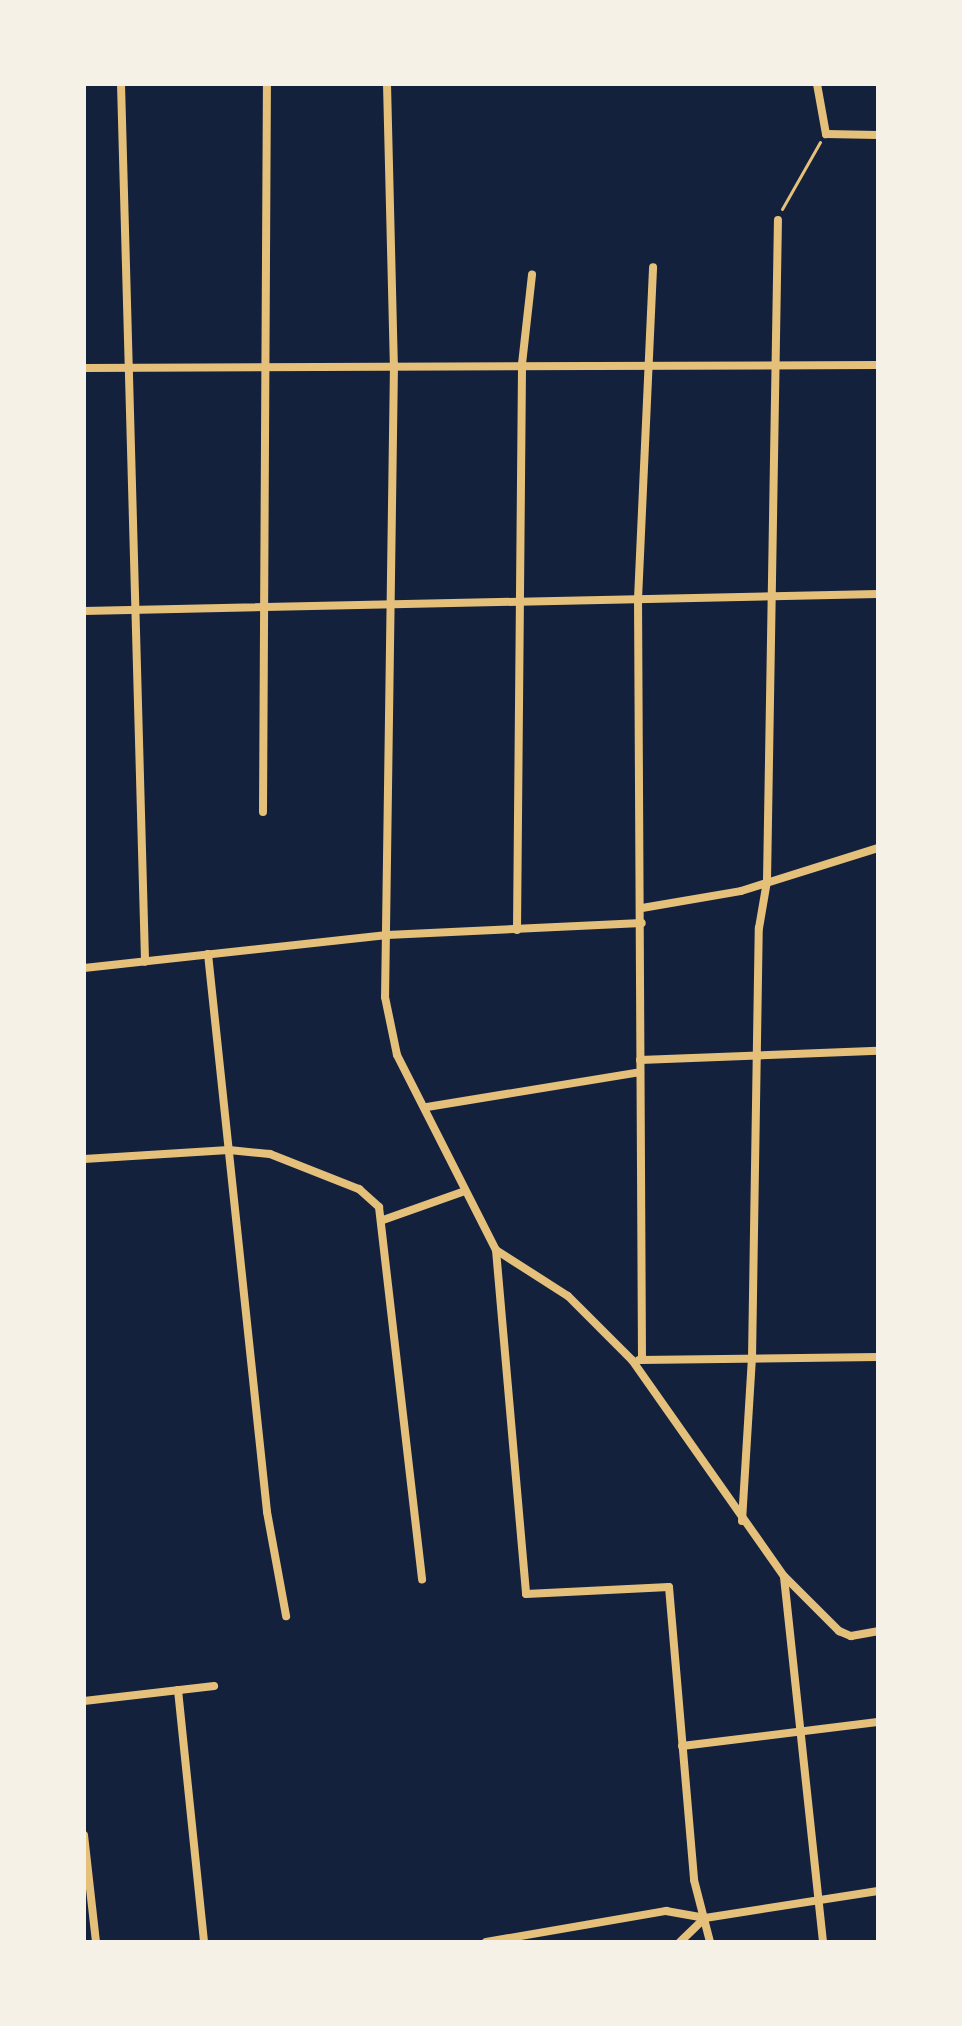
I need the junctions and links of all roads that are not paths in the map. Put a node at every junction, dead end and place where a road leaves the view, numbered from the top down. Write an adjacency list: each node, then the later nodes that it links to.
1 (121, 84): 15 (street)
2 (267, 84): 14 (street)
3 (387, 84): 11 (street)
4 (817, 84): 5 (street)
5 (878, 135)
6 (778, 220): 10 (street)
7 (653, 267): 9 (street)
8 (532, 275): 12 (street)
9 (649, 362): 10 (street); 12 (street); 19 (street)
10 (777, 363): 13 (street); 18 (street)
11 (394, 364): 12 (street); 14 (street); 21 (street)
12 (522, 364): 20 (street)
13 (878, 365)
14 (265, 366): 15 (street); 22 (street)
15 (130, 367): 16 (street); 23 (street)
16 (84, 368)
17 (878, 594): 18 (street)
18 (774, 597): 19 (street); 27 (street)
19 (638, 599): 20 (street); 28 (street)
20 (520, 601): 21 (street); 30 (street)
21 (390, 604): 22 (street); 31 (street)
22 (263, 606): 23 (street); 25 (street)
23 (135, 609): 24 (street); 33 (street)
24 (84, 611)
25 (263, 812)
26 (878, 848): 27 (street)
27 (767, 881): 28 (street); 36 (street)
28 (642, 908): 29 (street)
29 (642, 923): 30 (street); 37 (street)
30 (517, 930): 31 (street)
31 (387, 935): 32 (street); 39 (street)
32 (208, 954): 33 (street); 40 (street)
33 (145, 962): 34 (street)
34 (84, 968)
35 (878, 1051): 36 (street)
36 (757, 1053): 37 (street); 46 (street)
37 (640, 1060): 38 (street)
38 (640, 1072): 39 (street); 47 (street)
39 (427, 1107): 42 (street)
40 (229, 1150): 41 (street); 43 (street); 51 (street)
41 (84, 1159)
42 (462, 1192): 43 (street); 44 (street)
43 (383, 1220): 50 (street)
44 (496, 1250): 47 (street); 58 (street)
45 (878, 1357): 46 (street)
46 (752, 1359): 47 (street); 48 (street)
47 (637, 1360): 48 (street)
48 (742, 1522): 49 (street)
49 (784, 1576): 52 (street); 57 (street)
50 (422, 1580)
51 (286, 1616)
52 (878, 1631)
53 (214, 1686): 54 (street)
54 (178, 1690): 55 (street); 64 (street)
55 (84, 1701)
56 (878, 1722): 57 (street)
57 (802, 1730): 58 (street); 61 (street)
58 (682, 1746): 62 (street)
59 (84, 1835): 63 (street)
60 (878, 1891): 61 (street)
61 (822, 1898): 62 (street); 68 (street)
62 (705, 1918): 65 (street); 66 (street); 67 (street)
63 (96, 1942)
64 (204, 1942)
65 (486, 1942)
66 (680, 1942)
67 (710, 1942)
68 (823, 1942)

